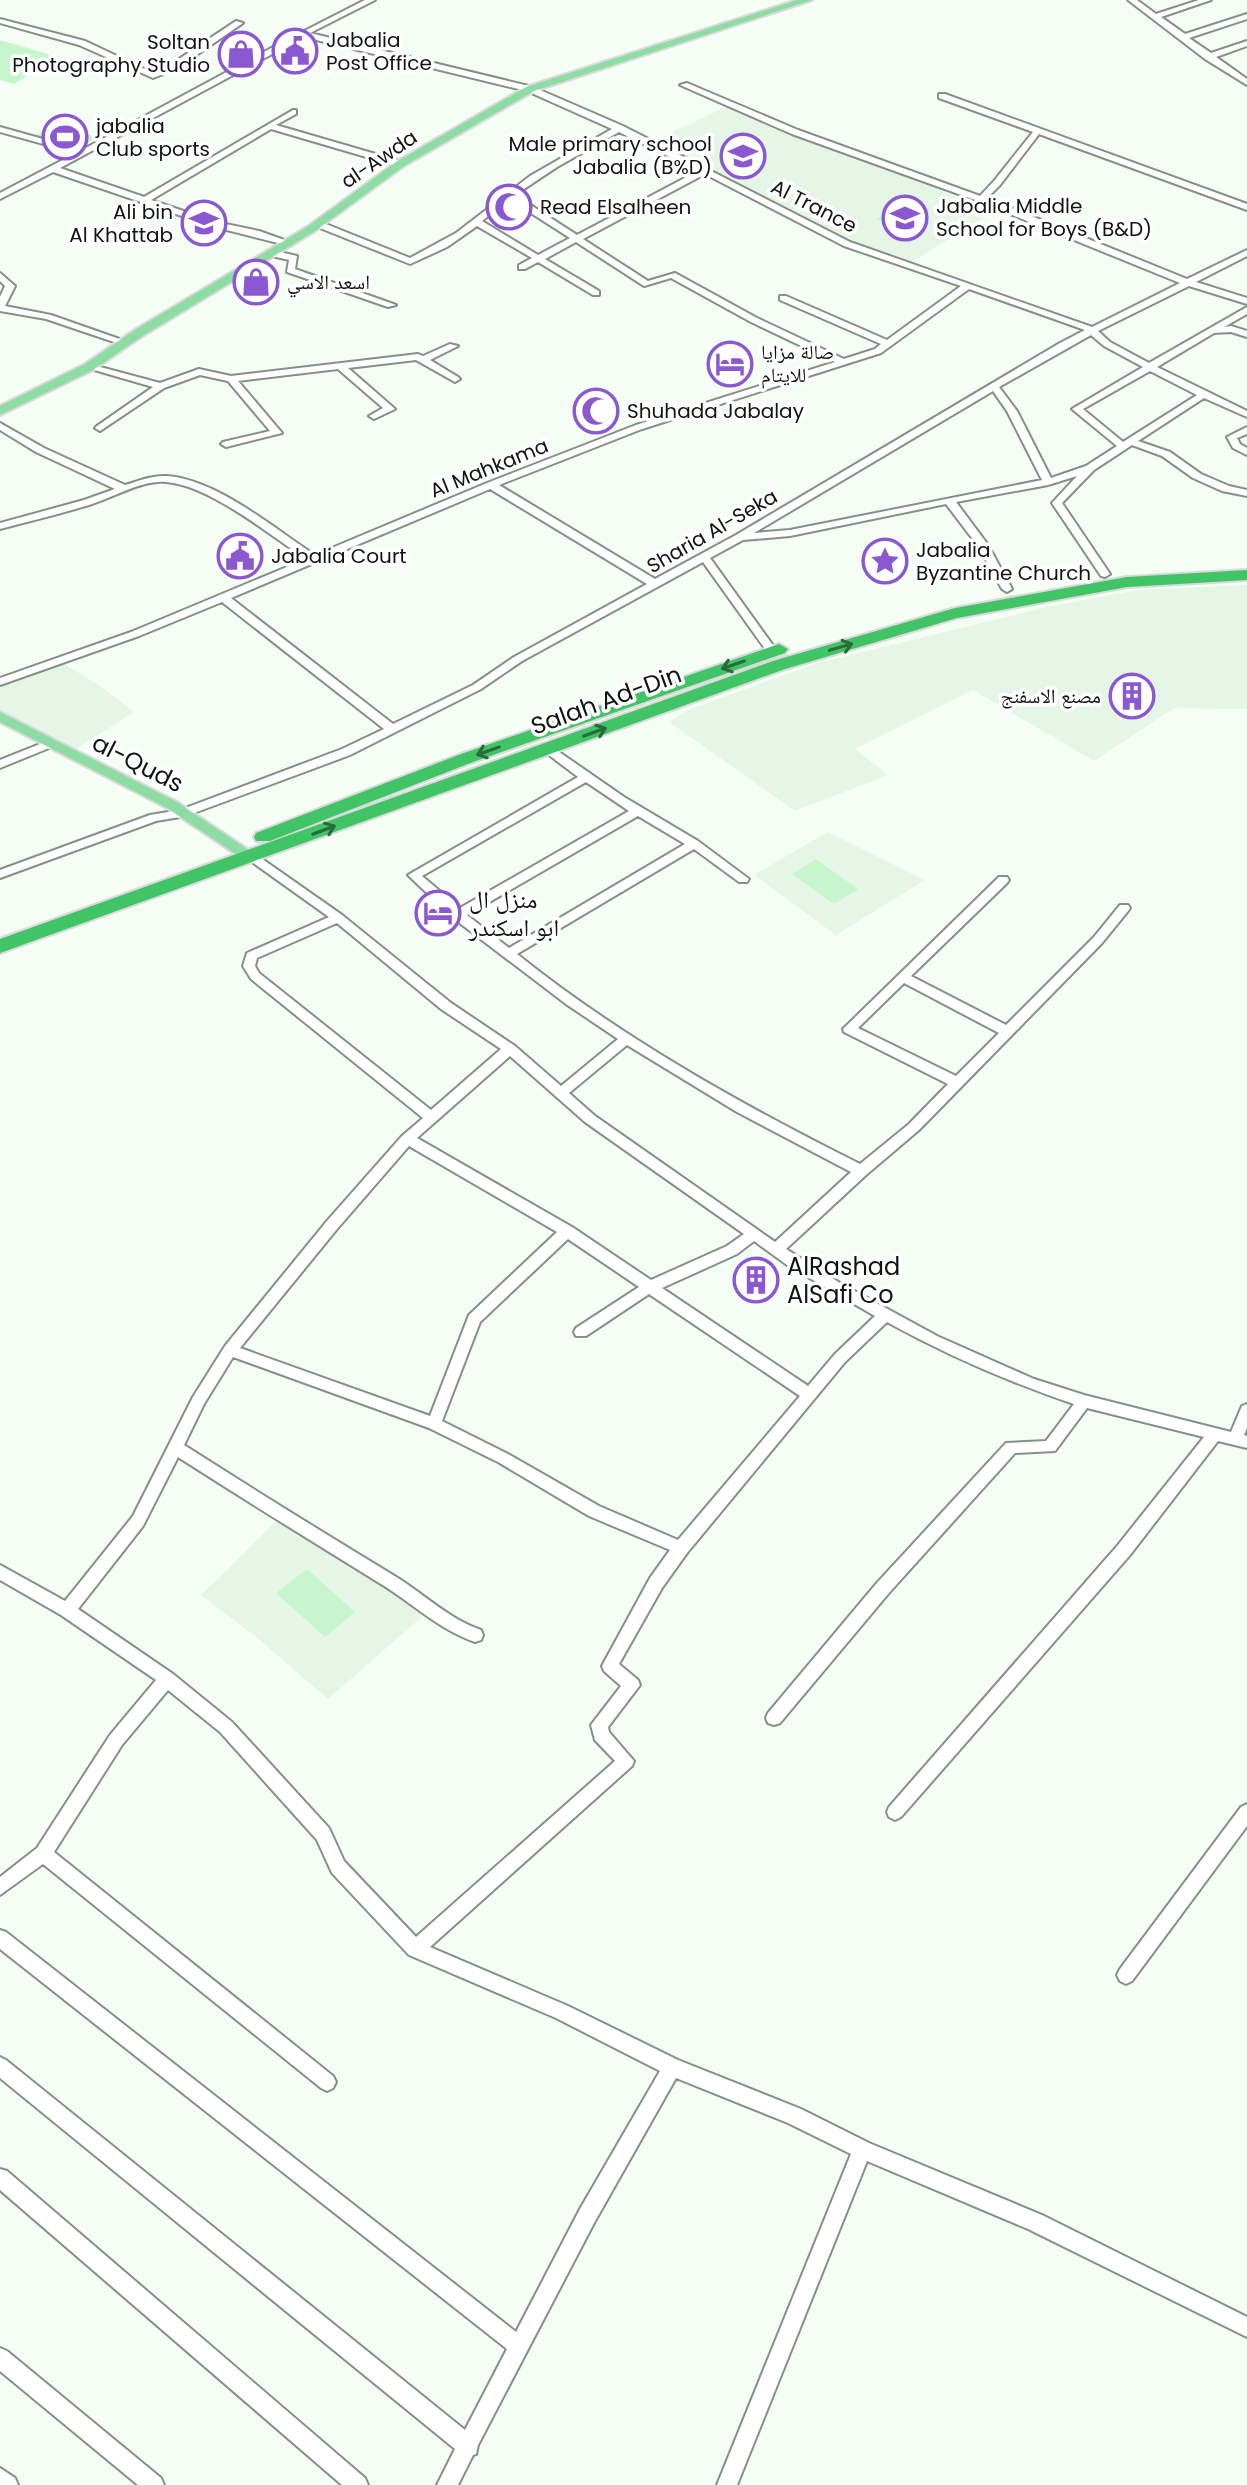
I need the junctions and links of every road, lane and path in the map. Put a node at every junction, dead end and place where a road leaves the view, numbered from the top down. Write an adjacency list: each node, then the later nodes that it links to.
1 (371, 0): 9 (street)
2 (807, 0): 15 (main road, al-Awda)
3 (1132, 0): 5 (street)
4 (1207, 0): 5 (street)
5 (1158, 16): 10 (street)
6 (1247, 16): 10 (street)
7 (0, 21): 8 (street)
8 (239, 23)
9 (303, 34): 15 (street, Al Trance); 22 (street)
10 (1184, 37): 12 (street)
11 (1247, 43): 12 (street)
12 (1208, 57): 13 (street)
13 (1247, 83)
14 (684, 85): 28 (street)
15 (530, 89): 19 (street, Al Trance); 23 (main road, al-Awda)
16 (942, 96): 21 (street)
17 (293, 112): 18 (street)
18 (270, 126): 23 (street); 29 (street)
19 (620, 128): 25 (street, Al Trance); 27 (street)
20 (0, 129): 22 (street)
21 (1035, 130): 28 (street); 30 (street)
22 (84, 153): 24 (street)
23 (400, 164): 32 (main road, al-Awda)
24 (53, 169): 26 (street); 29 (street)
25 (705, 171): 33 (street); 41 (street, Al Trance)
26 (0, 196)
27 (510, 196): 31 (street); 33 (street)
28 (981, 199): 40 (street)
29 (143, 201): 34 (street)
30 (1247, 207)
31 (477, 222): 32 (street); 37 (street)
32 (318, 224): 34 (main road, al-Awda)
33 (577, 240): 37 (street); 55 (street)
34 (287, 244): 35 (main road, al-Awda)
35 (271, 253): 45 (street); 51 (main road, al-Awda)
36 (1246, 255): 40 (street, Sharia Al-Seka)
37 (543, 259): 38 (street); 42 (street)
38 (522, 267)
39 (0, 276): 46 (street)
40 (1187, 282): 44 (street); 48 (street, Sharia Al-Seka)
41 (967, 286): 48 (street, Al Trance); 52 (street, Al Mahkama)
42 (596, 293)
43 (783, 298): 52 (street)
44 (1247, 301)
45 (391, 305)
46 (0, 307): 51 (street)
47 (1247, 310): 49 (street)
48 (1093, 330): 57 (street, Al Trance); 62 (street, Sharia Al-Seka)
49 (1208, 332): 50 (street); 57 (street)
50 (1247, 334)
51 (123, 342): 58 (main road, al-Awda)
52 (889, 344): 55 (street, Al Mahkama)
53 (453, 346): 54 (street)
54 (423, 360): 56 (street); 60 (street)
55 (844, 362): 75 (street, Al Mahkama)
56 (340, 366): 59 (street); 66 (street)
57 (1146, 366): 63 (street, Al Trance); 70 (street)
58 (89, 367): 61 (street); 64 (main road, al-Awda)
59 (231, 379): 61 (street); 71 (street)
60 (455, 379)
61 (161, 386): 68 (street)
62 (994, 386): 74 (street); 80 (street, Sharia Al-Seka)
63 (1203, 395): 65 (street, Al Trance); 70 (street)
64 (0, 411)
65 (1246, 414)
66 (374, 416)
67 (0, 426): 76 (street)
68 (100, 428)
69 (1247, 430): 72 (street)
70 (1125, 443): 73 (street); 77 (street)
71 (226, 444)
72 (1247, 452)
73 (1090, 468): 74 (street); 84 (street)
74 (1048, 482): 78 (street)
75 (491, 485): 82 (street, Al Mahkama); 86 (street)
76 (124, 489): 79 (street); 82 (street)
77 (1247, 493)
78 (949, 500): 80 (street); 87 (street)
79 (0, 526)
80 (740, 537): 81 (street, Sharia Al-Seka)
81 (704, 556): 86 (street, Sharia Al-Seka); 89 (street)
82 (315, 560): 88 (street, Al Mahkama)
83 (1247, 566): 84 (highway, Salah Ad-Din)
84 (1105, 574): 87 (highway, Salah Ad-Din)
85 (1247, 575): 94 (highway, Salah Ad-Din, one-way to 85)
86 (655, 584): 92 (street, Sharia Al-Seka)
87 (1007, 589): 89 (highway, Salah Ad-Din)
88 (224, 598): 90 (street, Al Mahkama); 92 (street)
89 (772, 651): 100 (highway, Salah Ad-Din, one-way to 100)
90 (0, 682)
91 (0, 716): 93 (main road, al-Quds)
92 (392, 729): 98 (street, Sharia Al-Seka)
93 (50, 744): 95 (street); 98 (main road, al-Quds)
94 (549, 749): 96 (street); 100 (highway, Salah Ad-Din, one-way to 94)
95 (0, 764)
96 (585, 778): 97 (street); 105 (street)
97 (636, 812): 99 (street); 105 (street)
98 (182, 813): 100 (main road, al-Quds); 101 (street, Sharia Al-Seka)
99 (694, 844): 102 (street); 109 (street)
100 (244, 852): 106 (street); 107 (highway, Salah Ad-Din); 108 (highway, Salah Ad-Din)
101 (0, 874)
102 (743, 879)
103 (1003, 880): 110 (street)
104 (1124, 908): 111 (street)
105 (457, 915): 109 (street)
106 (338, 918): 113 (street); 116 (street)
107 (0, 931)
108 (0, 946)
109 (508, 954): 112 (street)
110 (902, 977): 111 (street); 114 (street)
111 (1009, 1032): 114 (street)
112 (626, 1039): 115 (street); 118 (street)
113 (510, 1049): 115 (street); 116 (street)
114 (956, 1082): 118 (street)
115 (561, 1093): 120 (street)
116 (431, 1117): 117 (street)
117 (407, 1139): 119 (street); 125 (street)
118 (861, 1171): 121 (street)
119 (567, 1231): 122 (street); 129 (street)
120 (754, 1234): 121 (street); 122 (street)
121 (777, 1249): 123 (street)
122 (649, 1287): 124 (street); 126 (street)
123 (885, 1315): 126 (street); 127 (street)
124 (581, 1332)
125 (230, 1350): 129 (street); 132 (street)
126 (810, 1395): 133 (street)
127 (1084, 1401): 130 (street); 138 (street)
128 (1247, 1410): 131 (street)
129 (434, 1424): 133 (street)
130 (1215, 1434): 131 (street); 139 (street)
131 (1241, 1440)
132 (175, 1447): 135 (street); 136 (street)
133 (681, 1548): 144 (street)
134 (0, 1572): 135 (street)
135 (67, 1610): 137 (street)
136 (475, 1635)
137 (167, 1679): 141 (street); 144 (street)
138 (774, 1718)
139 (895, 1812)
140 (1247, 1812): 145 (street)
141 (43, 1854): 142 (street); 148 (street)
142 (0, 1887)
143 (0, 1938): 152 (street)
144 (415, 1949): 147 (street)
145 (1126, 1975)
146 (0, 2066): 154 (street)
147 (672, 2067): 149 (street); 152 (street)
148 (327, 2082)
149 (862, 2150): 151 (street); 160 (street)
150 (0, 2178): 158 (street)
151 (1247, 2327)
152 (520, 2347): 154 (street)
153 (0, 2358): 157 (street)
154 (469, 2447): 159 (street)
155 (0, 2478): 156 (street)
156 (8, 2485)
157 (154, 2485)
158 (358, 2485)
159 (447, 2485)
160 (727, 2485)

